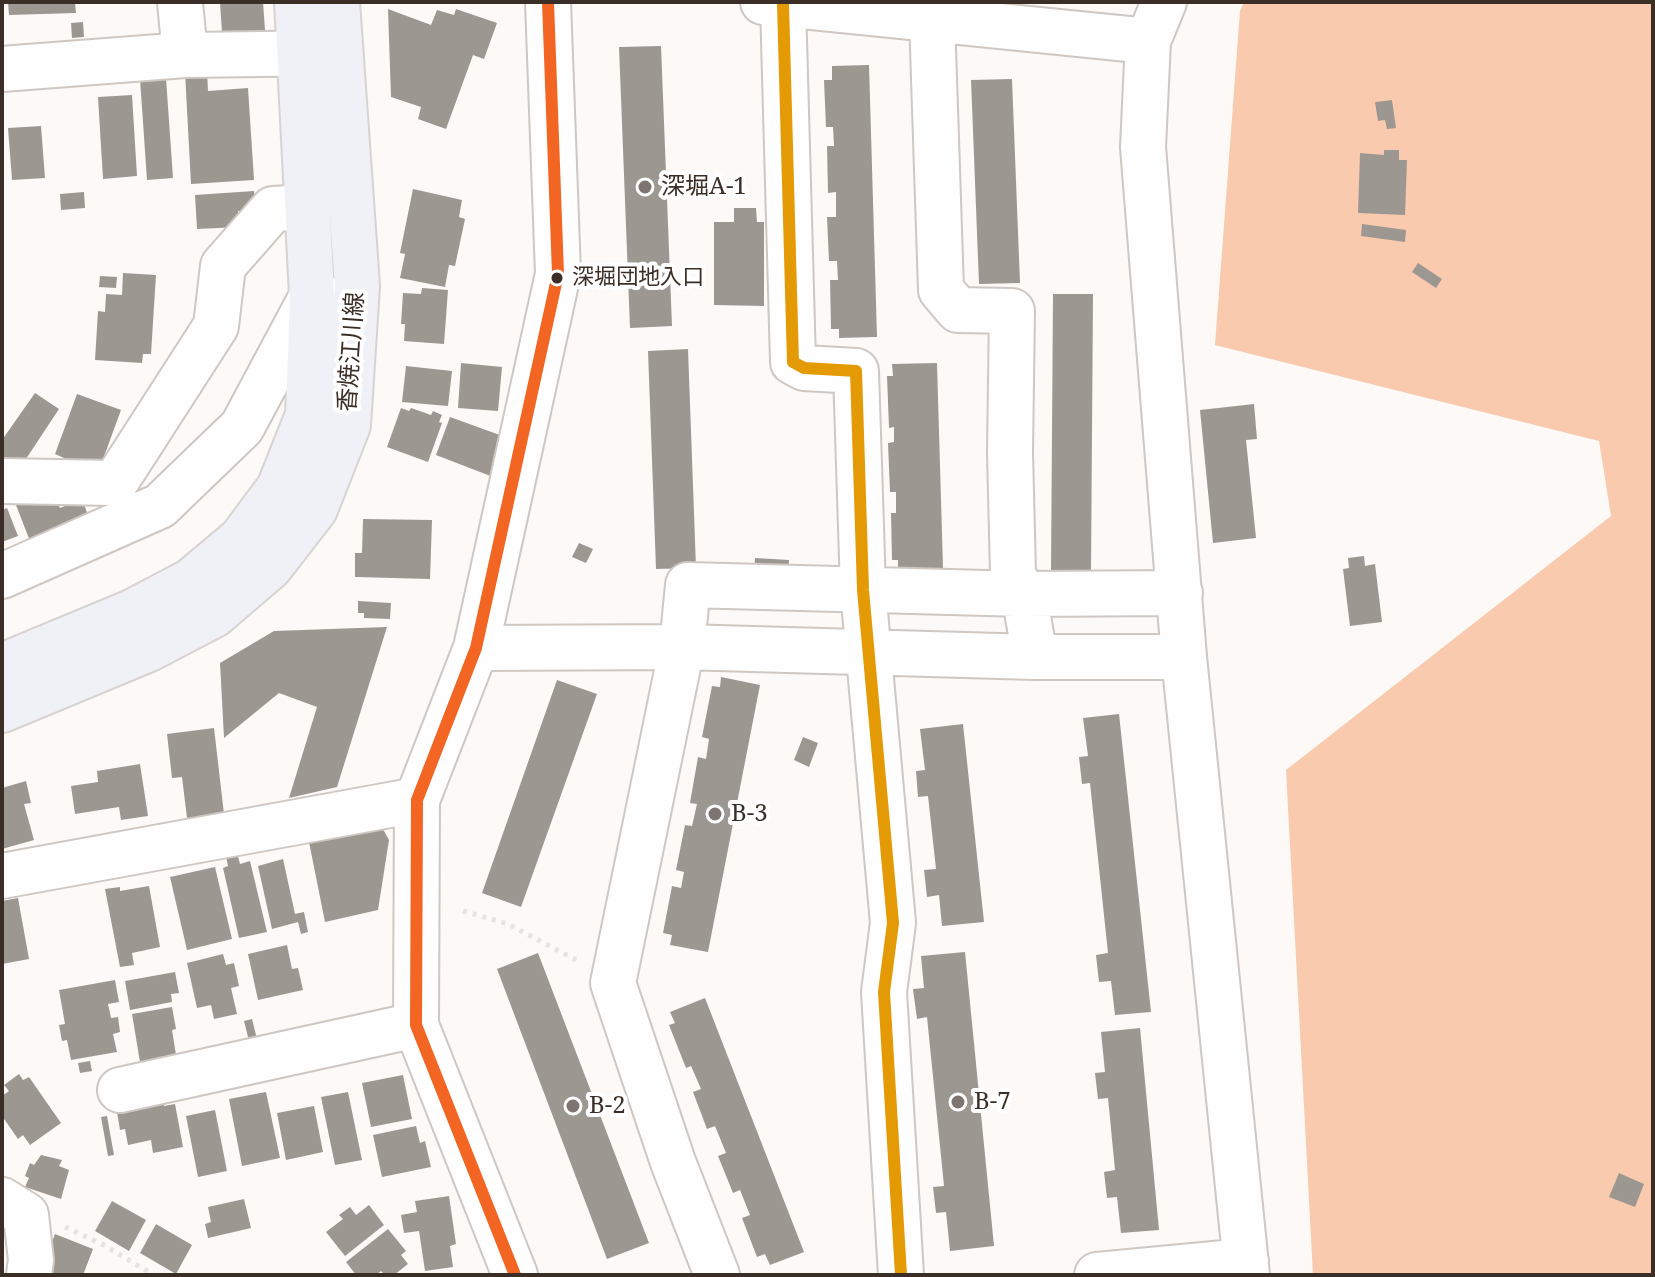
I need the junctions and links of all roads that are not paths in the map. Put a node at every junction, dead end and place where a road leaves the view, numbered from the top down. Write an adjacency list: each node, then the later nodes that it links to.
1 (180, 2): 11 (street)
2 (297, 2): 10 (main road, 香焼江川線)
3 (337, 2): 10 (main road, 香焼江川線)
4 (548, 2): 22 (street)
5 (773, 3): 6 (street); 18 (street)
6 (830, 5): 8 (street)
7 (999, 14): 8 (street); 9 (street)
8 (932, 18): 20 (street)
9 (1156, 22): 19 (street)
10 (319, 54): 11 (street); 13 (main road, 香焼江川線); 14 (main road, 香焼江川線)
11 (185, 55): 12 (street)
12 (2, 69)
13 (307, 207): 15 (main road, 香焼江川線); 16 (street)
14 (357, 286): 15 (street); 27 (main road, 香焼江川線)
15 (312, 296): 17 (street); 26 (main road, 香焼江川線)
16 (2, 481)
17 (2, 576)
18 (863, 590): 20 (street); 21 (street); 23 (street)
19 (1180, 593): 20 (street); 25 (street)
20 (1024, 594): 24 (street)
21 (682, 647): 22 (street); 23 (street); 36 (street)
22 (476, 648): 28 (street)
23 (867, 652): 24 (street); 37 (street)
24 (1035, 657): 25 (street)
25 (1184, 657): 33 (street)
26 (2, 666)
27 (2, 710)
28 (417, 800): 29 (street); 30 (street)
29 (2, 876)
30 (416, 1025): 31 (street); 35 (street)
31 (120, 1090)
32 (14, 1207): 34 (street)
33 (1246, 1268): 38 (street)
34 (29, 1275)
35 (515, 1275)
36 (717, 1275)
37 (901, 1275)
38 (1097, 1275)

